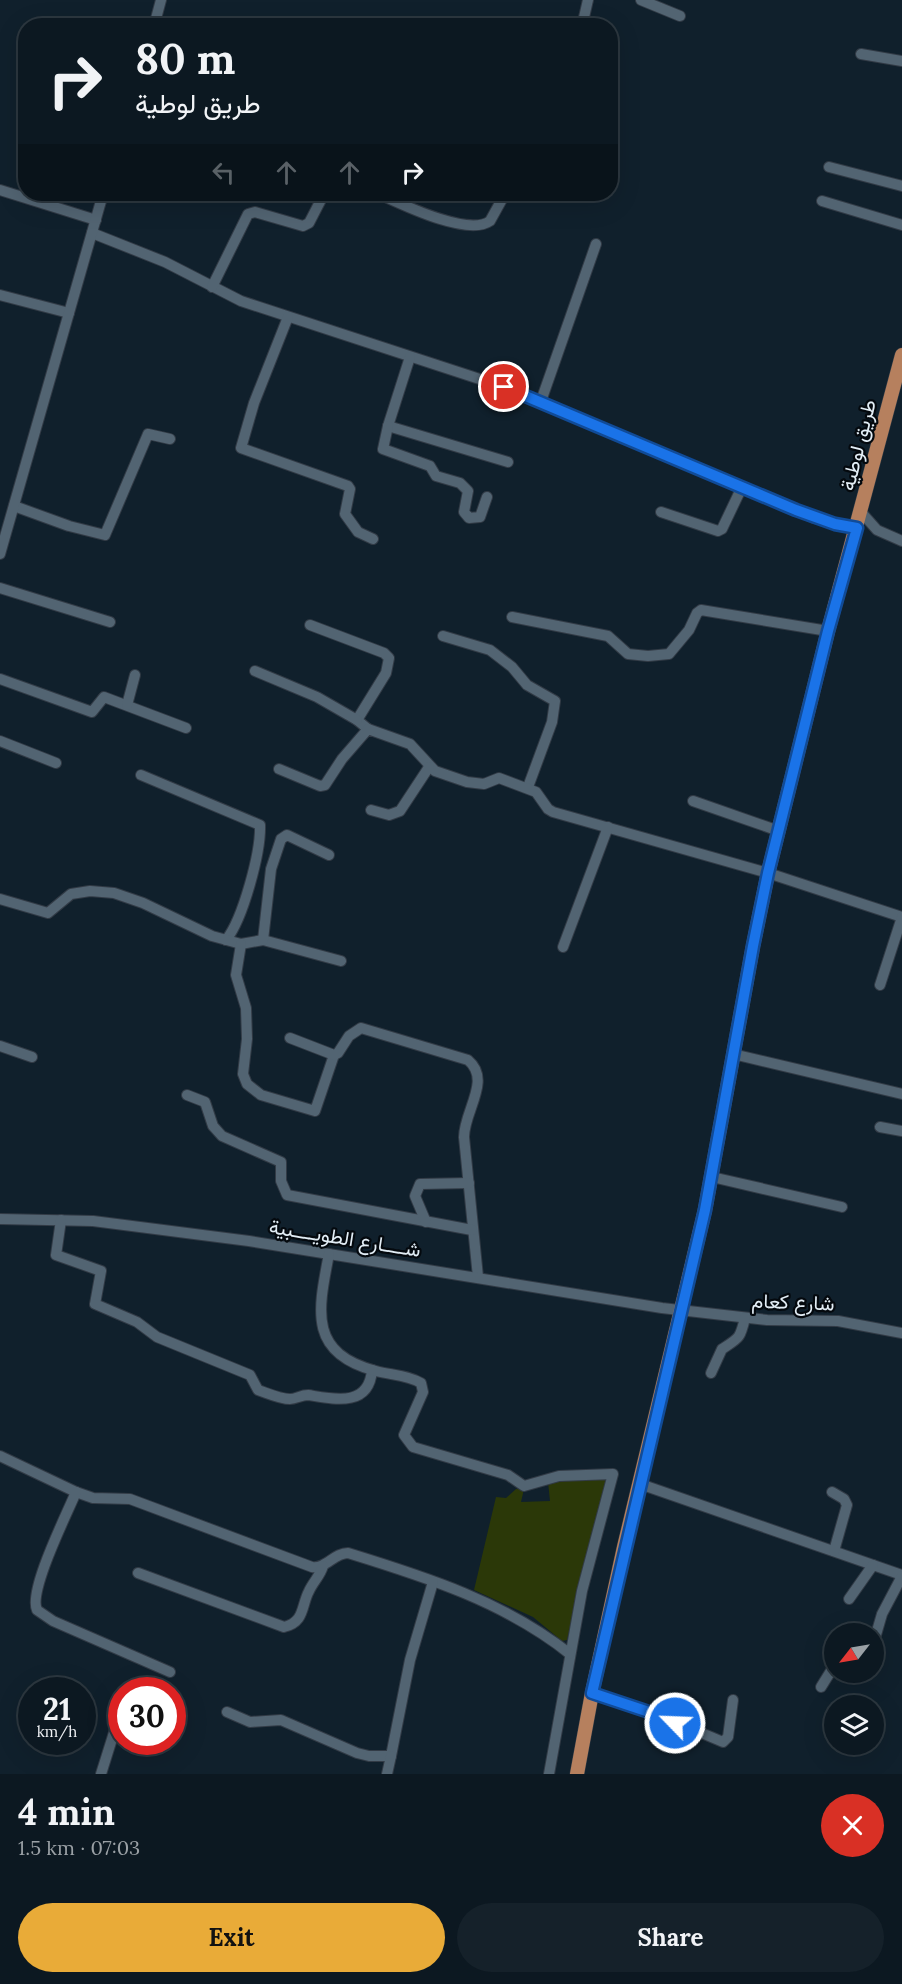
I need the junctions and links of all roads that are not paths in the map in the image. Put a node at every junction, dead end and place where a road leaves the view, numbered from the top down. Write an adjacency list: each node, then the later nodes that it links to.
1 (160, 0): 5 (street)
2 (588, 0): 6 (street)
3 (641, 0): 4 (street)
4 (680, 16)
5 (156, 18)
6 (584, 18)
7 (861, 54): 8 (street)
8 (902, 61)
9 (829, 167): 10 (street)
10 (902, 186)
11 (0, 190): 12 (street)
12 (18, 196)
13 (35, 201): 19 (street)
14 (101, 201): 19 (street)
15 (320, 201): 23 (street)
16 (396, 201): 17 (street)
17 (501, 201)
18 (822, 201): 20 (street)
19 (96, 220): 21 (street)
20 (902, 225)
21 (92, 233): 23 (street); 25 (street)
22 (596, 244): 29 (street)
23 (212, 287): 26 (street)
24 (0, 295): 25 (street)
25 (69, 313): 35 (street)
26 (288, 317): 28 (street); 40 (street)
27 (902, 355): 37 (main road, طريق لوطية)
28 (410, 357): 29 (street); 30 (street)
29 (541, 401): 33 (street)
30 (388, 426): 32 (street); 34 (street)
31 (170, 439): 35 (street)
32 (508, 462)
33 (742, 487): 36 (street); 39 (street)
34 (487, 497)
35 (14, 506): 42 (street)
36 (661, 512)
37 (861, 512): 38 (street); 39 (main road, طريق لوطية)
38 (877, 530): 39 (street); 41 (street)
39 (856, 532): 47 (main road, طريق لوطية)
40 (374, 539)
41 (902, 541)
42 (1, 548)
43 (0, 588): 45 (street)
44 (512, 617): 47 (street)
45 (110, 622)
46 (310, 625): 53 (street)
47 (828, 631): 65 (main road, طريق لوطية)
48 (443, 636): 61 (street)
49 (255, 671): 53 (street)
50 (135, 675): 52 (street)
51 (0, 679): 52 (street)
52 (127, 705): 54 (street)
53 (357, 720): 55 (street)
54 (186, 728)
55 (368, 729): 58 (street); 59 (street)
56 (0, 741): 57 (street)
57 (56, 763)
58 (429, 767): 61 (street); 63 (street)
59 (279, 769)
60 (141, 775): 70 (street)
61 (528, 787): 64 (street)
62 (693, 801): 65 (street)
63 (371, 810)
64 (608, 826): 67 (street); 73 (street)
65 (778, 831): 67 (main road, طريق لوطية)
66 (329, 855): 71 (street)
67 (768, 873): 69 (street); 79 (main road, طريق لوطية)
68 (0, 898): 70 (street)
69 (902, 917): 75 (street)
70 (226, 940): 72 (street)
71 (263, 940): 72 (street); 74 (street)
72 (241, 944): 78 (street)
73 (563, 947)
74 (341, 961)
75 (880, 985)
76 (290, 1038): 78 (street)
77 (0, 1046): 80 (street)
78 (334, 1054): 86 (street)
79 (733, 1054): 81 (street); 85 (main road, طريق لوطية)
80 (32, 1057)
81 (902, 1094)
82 (188, 1095): 90 (street)
83 (880, 1127): 84 (street)
84 (902, 1131)
85 (712, 1177): 87 (street); 94 (main road, طريق لوطية)
86 (469, 1183): 90 (street); 91 (street)
87 (842, 1207)
88 (0, 1219): 89 (street, شــــارع الطويــــبية)
89 (61, 1220): 92 (street, شــــارع الطويــــبية); 97 (street)
90 (426, 1222): 91 (street)
91 (472, 1230): 93 (street)
92 (328, 1254): 93 (street, شــــارع الطويــــبية); 97 (street)
93 (478, 1276): 94 (street, شــــارع الطويــــبية)
94 (682, 1310): 95 (street, شارع كعام); 100 (main road, طريق لوطية)
95 (745, 1318): 96 (street, شارع كعام); 98 (street)
96 (902, 1334)
97 (372, 1370): 111 (street)
98 (711, 1373)
99 (0, 1456): 101 (street)
100 (640, 1484): 103 (street); 115 (main road, طريق لوطية)
101 (76, 1492): 105 (street); 112 (street)
102 (832, 1492): 103 (street)
103 (834, 1551): 104 (street)
104 (873, 1565): 107 (street); 109 (street)
105 (323, 1566): 106 (street); 108 (street)
106 (138, 1573)
107 (902, 1576): 110 (street)
108 (433, 1582): 111 (street); 119 (street)
109 (849, 1599)
110 (879, 1623)
111 (570, 1654): 122 (street)
112 (170, 1672)
113 (824, 1682): 114 (street)
114 (821, 1687)
115 (592, 1693): 116 (street); 123 (main road, طريق لوطية)
116 (734, 1700)
117 (227, 1712): 119 (street)
118 (108, 1754): 120 (street)
119 (391, 1756): 121 (street)
120 (102, 1774)
121 (387, 1774)
122 (549, 1774)
123 (577, 1774)

